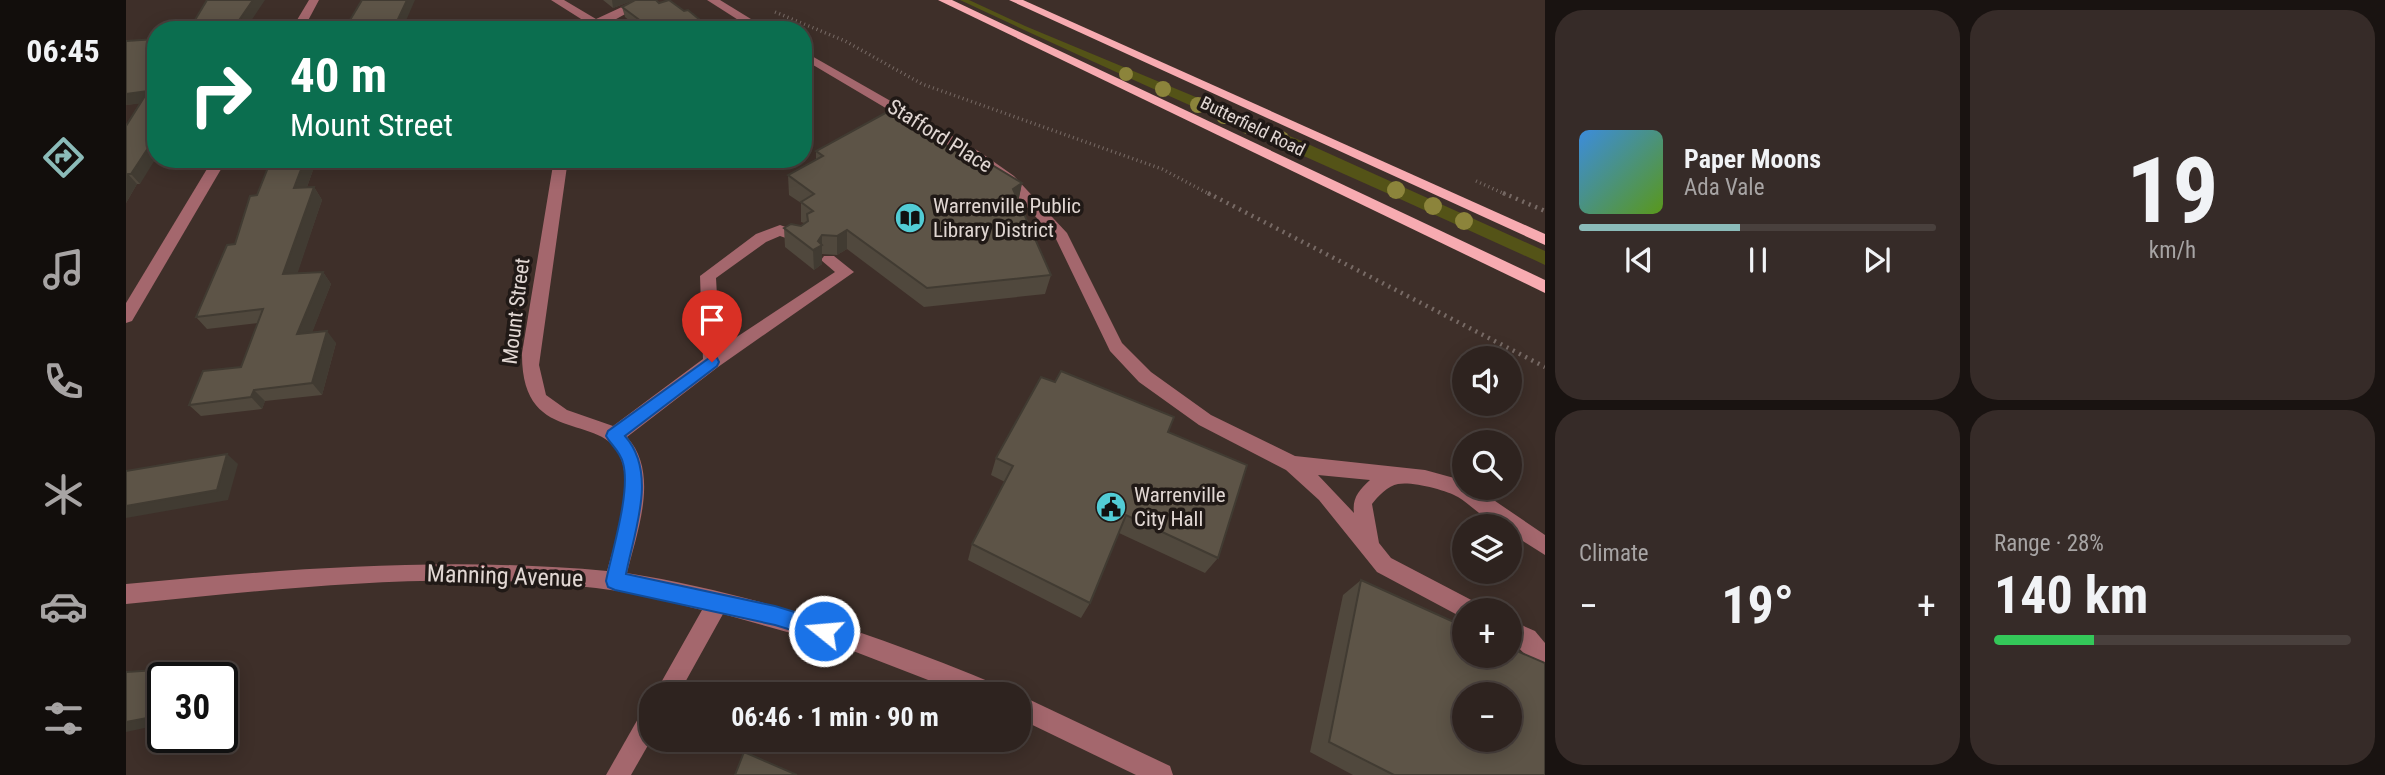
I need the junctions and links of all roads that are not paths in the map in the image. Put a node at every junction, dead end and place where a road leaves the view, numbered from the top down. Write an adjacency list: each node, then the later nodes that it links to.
1 (314, 0): 7 (street)
2 (556, 0): 8 (street)
3 (646, 0): 9 (street)
4 (712, 0): 10 (street)
5 (943, 0): 17 (main road, Butterfield Road)
6 (1014, 0): 15 (main road, Butterfield Road)
7 (302, 21)
8 (584, 21)
9 (604, 21)
10 (747, 21)
11 (812, 59): 21 (street, Stafford Place)
12 (215, 168): 18 (street)
13 (560, 168): 20 (street, Mount Street)
14 (800, 238): 19 (street)
15 (1545, 240)
16 (829, 260): 19 (street)
17 (1545, 287)
18 (126, 317)
19 (712, 362): 20 (street)
20 (614, 436): 25 (street)
21 (1293, 464): 22 (street, Stafford Place); 23 (street, Stafford Place)
22 (1398, 475): 23 (street); 24 (street, Stafford Place)
23 (1368, 545): 27 (street, Stafford Place)
24 (1545, 546)
25 (615, 581): 26 (street, Manning Avenue); 28 (street, Manning Avenue)
26 (126, 594)
27 (1452, 601)
28 (718, 603): 31 (street); 32 (street, Manning Avenue)
29 (1528, 636): 30 (street)
30 (1545, 660)
31 (672, 682)
32 (962, 682)
33 (1031, 712): 36 (street)
34 (639, 739): 35 (street)
35 (618, 775)
36 (1161, 775)

